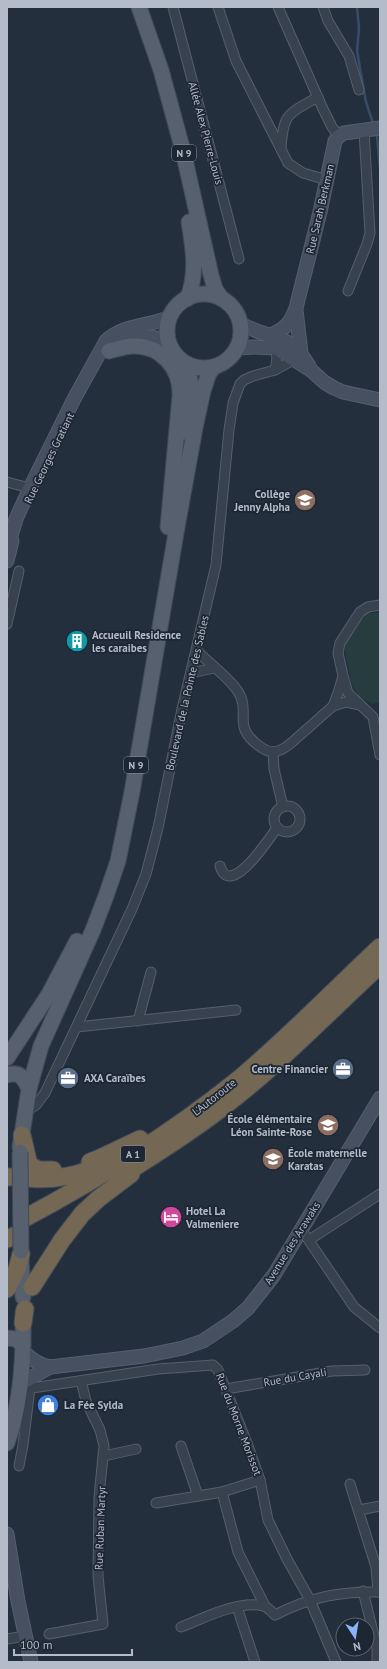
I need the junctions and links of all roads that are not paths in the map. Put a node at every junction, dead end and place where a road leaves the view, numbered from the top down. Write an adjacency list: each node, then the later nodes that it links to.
1 (130, 7): 16 (main road, N 9)
2 (139, 7): 17 (main road, N 9)
3 (173, 7): 14 (street, Allée Alex Pierre-Louis)
4 (218, 7): 12 (street)
5 (278, 7): 8 (street)
6 (323, 7): 7 (street)
7 (359, 90)
8 (318, 97): 11 (street); 12 (street)
9 (380, 128): 10 (main road)
10 (364, 131): 11 (main road); 15 (street)
11 (339, 136): 13 (main road, Rue Sarah Berkman)
12 (281, 150): 13 (street)
13 (327, 180): 18 (main road, Rue Sarah Berkman)
14 (239, 259)
15 (348, 291)
16 (187, 299): 17 (main road); 19 (main road, N 9)
17 (222, 299): 20 (main road, N 9)
18 (296, 308): 21 (main road); 26 (main road)
19 (170, 317): 22 (main road); 25 (main road, Rue Georges Gratiant)
20 (240, 323): 21 (main road); 23 (main road)
21 (265, 334): 24 (street); 26 (main road)
22 (168, 341): 25 (main road); 27 (main road)
23 (236, 348): 24 (main road); 28 (main road)
24 (276, 348): 26 (main road); 29 (street)
25 (103, 356): 32 (main road, Rue Georges Gratiant); 33 (main road)
26 (298, 356): 29 (street, Boulevard de la Pointe des Sables); 30 (main road)
27 (187, 364): 28 (main road); 33 (main road, N 9)
28 (214, 366): 59 (main road, N 9)
29 (275, 370): 39 (street, Boulevard de la Pointe des Sables)
30 (380, 400)
31 (7, 482): 32 (street)
32 (32, 489): 34 (main road, Rue Georges Gratiant); 35 (main road, Rue Georges Gratiant)
33 (168, 527): 56 (main road, N 9)
34 (7, 549)
35 (7, 561)
36 (19, 571): 38 (street)
37 (380, 605): 42 (street)
38 (7, 624)
39 (197, 652): 40 (street); 41 (street, Boulevard de la Pointe des Sables)
40 (214, 668): 41 (street); 45 (street)
41 (191, 673): 55 (street, Boulevard de la Pointe des Sables)
42 (342, 676): 43 (street); 44 (street)
43 (360, 705): 44 (street); 46 (street)
44 (333, 706): 45 (street)
45 (273, 752): 47 (street)
46 (380, 755)
47 (283, 806): 48 (street); 48 (street)
48 (277, 828): 49 (street)
49 (220, 866)
50 (380, 947): 58 (highway, L'Autoroute / A 1)
51 (380, 965): 65 (highway, L'Autoroute / A 1)
52 (151, 972): 54 (street)
53 (236, 1010): 54 (street)
54 (138, 1021): 55 (street)
55 (77, 1027): 61 (street, Boulevard de la Pointe des Sables)
56 (7, 1058)
57 (7, 1075): 59 (main road)
58 (235, 1082): 62 (highway); 69 (highway, L'Autoroute / A 1)
59 (29, 1089): 61 (main road, N 9)
60 (380, 1098): 68 (main road, Avenue des Arawaks)
61 (24, 1113): 63 (main road, N 9)
62 (157, 1131): 64 (highway); 66 (highway)
63 (22, 1135): 64 (highway)
64 (22, 1152): 69 (main road, bridge)
65 (155, 1155): 69 (highway, L'Autoroute / A 1); 71 (highway)
66 (15, 1177)
67 (380, 1194): 68 (street)
68 (305, 1235): 72 (street); 75 (main road, Avenue des Arawaks)
69 (17, 1238): 70 (highway); 71 (main road)
70 (7, 1289)
71 (25, 1306): 74 (main road)
72 (380, 1328)
73 (7, 1338): 74 (main road)
74 (23, 1348): 76 (main road, Avenue des Arawaks); 80 (main road)
75 (144, 1356): 76 (main road, Avenue des Arawaks); 78 (street)
76 (50, 1367): 80 (main road, Avenue des Arawaks)
77 (365, 1370): 81 (street, Rue du Cayali)
78 (146, 1371): 79 (street, Rue du Morne Morissot); 81 (street, Rue du Morne Morissot)
79 (81, 1381): 80 (street, Rue du Morne Morissot); 85 (street, Rue Ruban Martyr)
80 (23, 1387): 82 (main road); 86 (street)
81 (226, 1389): 87 (street, Rue du Morne Morissot)
82 (8, 1441)
83 (181, 1446): 90 (street)
84 (136, 1449): 85 (street)
85 (104, 1456): 101 (street, Rue Ruban Martyr)
86 (19, 1466)
87 (260, 1480): 89 (street); 97 (street, Rue du Morne Morissot)
88 (350, 1484): 93 (street)
89 (222, 1492): 90 (street); 98 (street)
90 (198, 1496): 91 (street)
91 (156, 1503)
92 (380, 1506): 93 (street)
93 (359, 1510): 96 (street)
94 (7, 1534): 102 (main road)
95 (363, 1591): 96 (street); 97 (street); 107 (street)
96 (379, 1592)
97 (310, 1600): 98 (street); 106 (street, Rue du Morne Morissot)
98 (265, 1606): 99 (street)
99 (237, 1607): 100 (street); 105 (street)
100 (181, 1627)
101 (50, 1634)
102 (26, 1636): 103 (street); 104 (main road)
103 (7, 1639)
104 (31, 1662)
105 (255, 1662)
106 (336, 1662)
107 (378, 1662)

